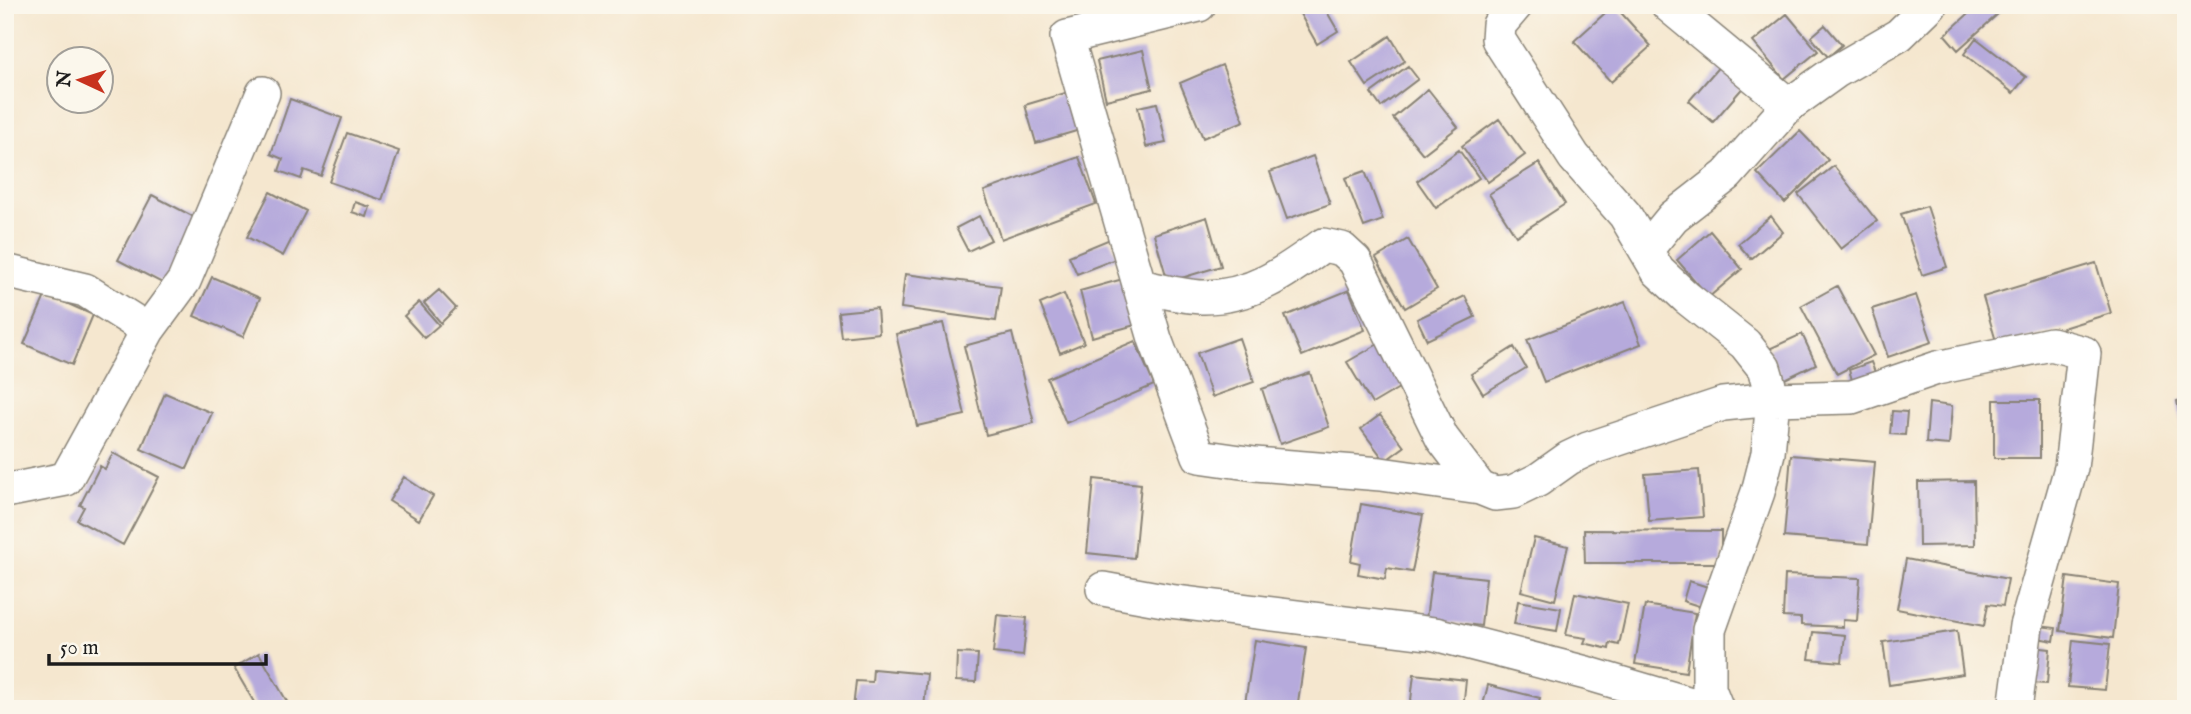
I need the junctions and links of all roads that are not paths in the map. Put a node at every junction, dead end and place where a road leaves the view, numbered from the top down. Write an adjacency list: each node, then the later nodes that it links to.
1 (1199, 5): 9 (street)
2 (1516, 5): 7 (street)
3 (1668, 5): 6 (street)
4 (1930, 5): 6 (street)
5 (263, 93): 10 (street)
6 (1789, 105): 7 (street)
7 (1646, 250): 11 (street)
8 (5, 271): 10 (street)
9 (1139, 286): 12 (street); 12 (street)
10 (148, 330): 13 (street)
11 (1773, 399): 12 (street); 16 (street); 17 (street)
12 (1480, 488)
13 (5, 491)
14 (1103, 589): 15 (street)
15 (1708, 709)
16 (1717, 709)
17 (2015, 709)

